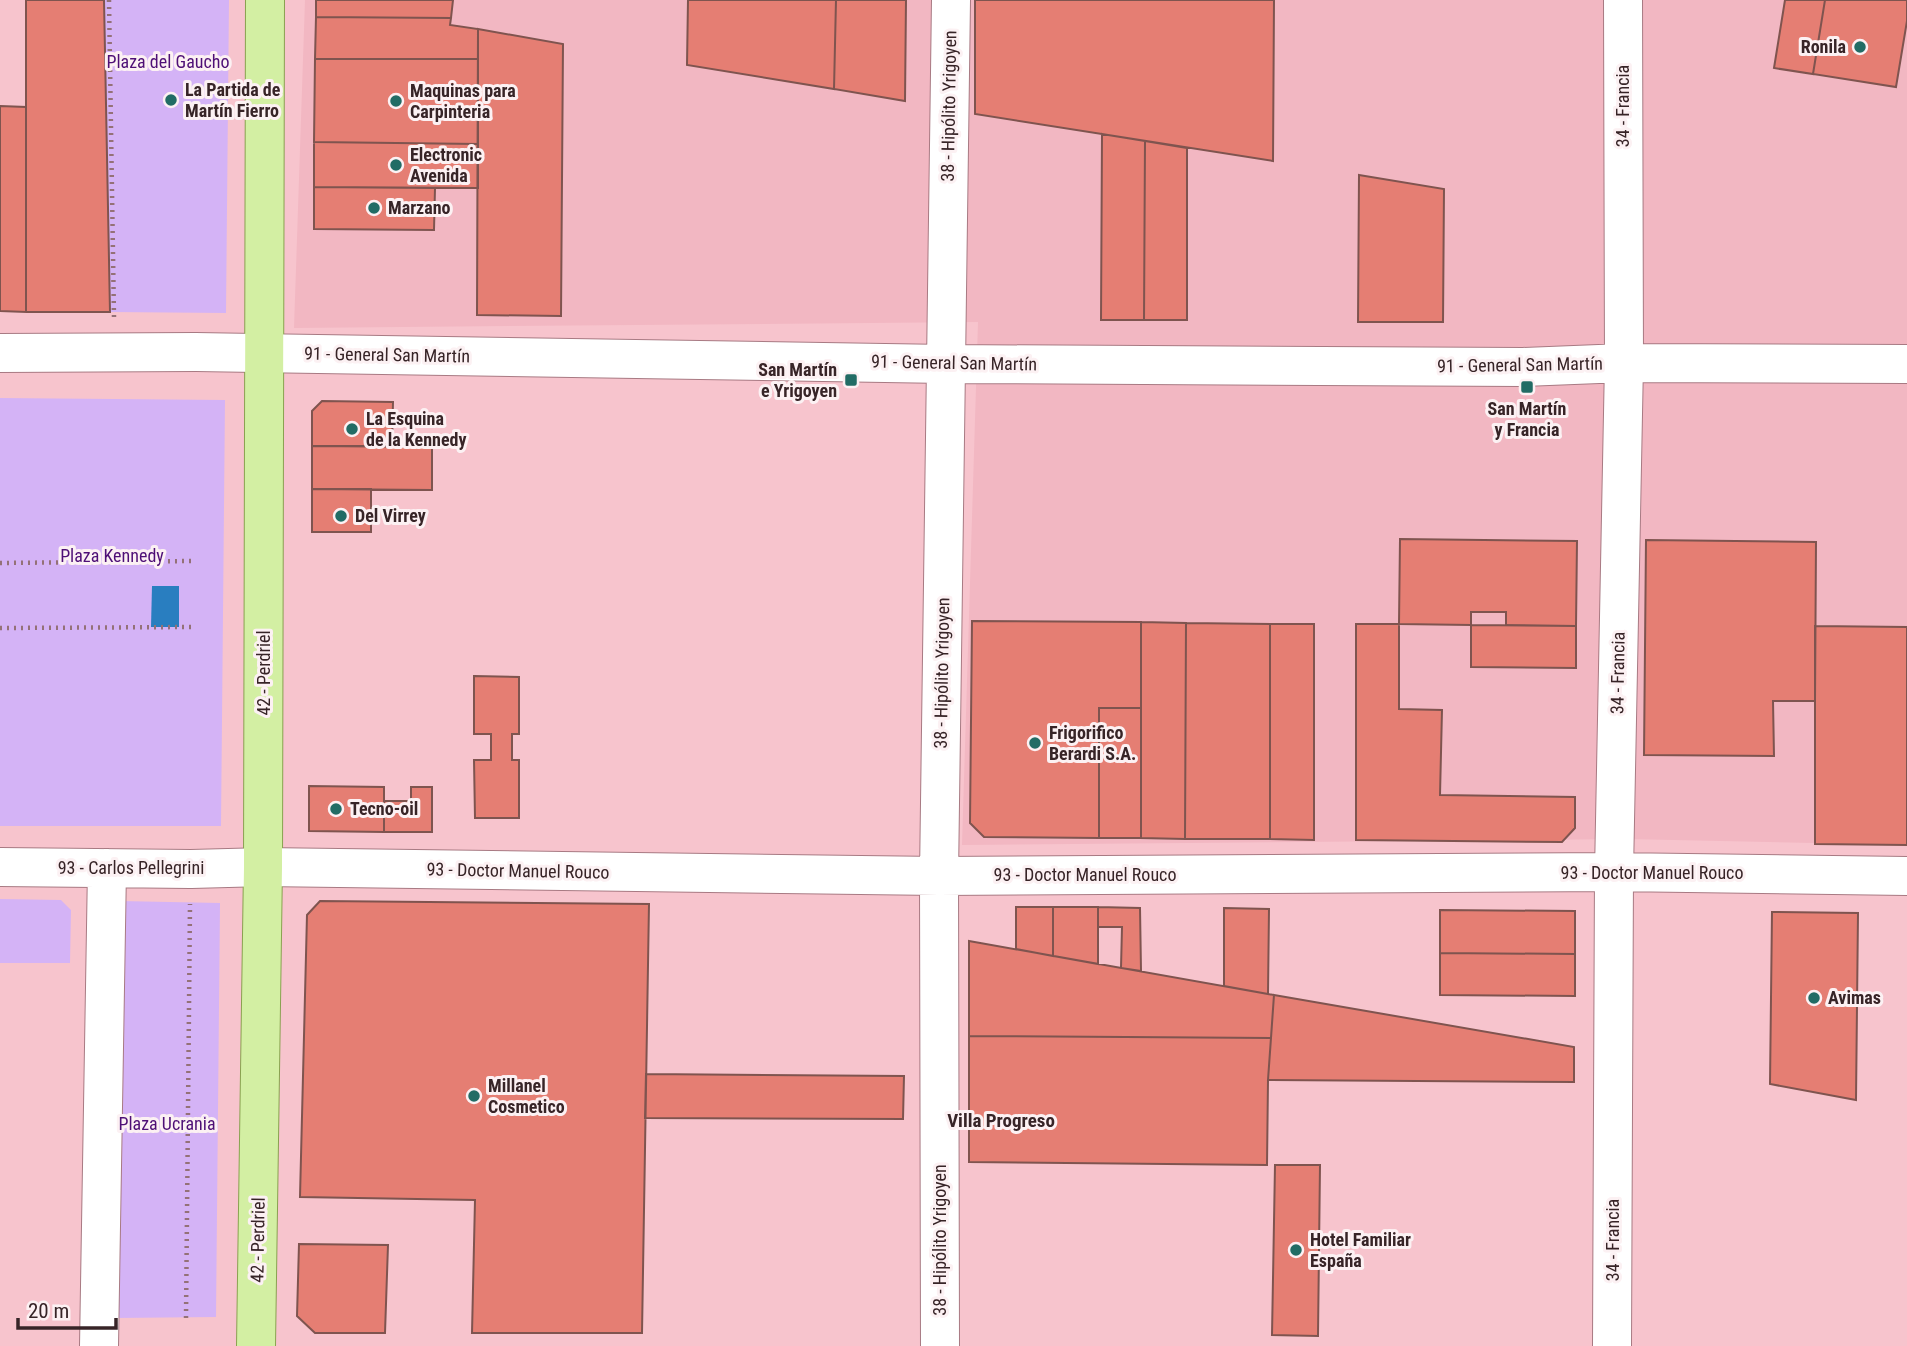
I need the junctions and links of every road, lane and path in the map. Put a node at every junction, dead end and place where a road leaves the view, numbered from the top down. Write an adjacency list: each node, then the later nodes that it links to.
1 (109, 0): 5 (path)
2 (265, 0): 7 (main road, 42 - Perdriel)
3 (951, 0): 9 (street, 38 - Hipólito Yrigoyen)
4 (1623, 0): 8 (street, 34 - Francia)
5 (114, 320)
6 (0, 353): 7 (street, 91 - General San Martín)
7 (265, 353): 9 (street, 91 - General San Martín); 16 (main road, 42 - Perdriel)
8 (1624, 363): 9 (street, 91 - General San Martín); 10 (street, 91 - General San Martín); 18 (street, 34 - Francia)
9 (946, 364): 19 (street, 38 - Hipólito Yrigoyen)
10 (1907, 364)
11 (194, 561): 12 (path)
12 (0, 563)
13 (194, 627): 14 (path)
14 (0, 628)
15 (0, 867): 17 (street, 93 - Carlos Pellegrini)
16 (263, 867): 17 (street, 93 - Carlos Pellegrini); 19 (street, 93 - Doctor Manuel Rouco); 24 (main road, 42 - Perdriel)
17 (107, 868): 23 (street)
18 (1614, 872): 19 (street, 93 - Doctor Manuel Rouco); 20 (street, 93 - Doctor Manuel Rouco); 26 (street, 34 - Francia)
19 (939, 876): 25 (street, 38 - Hipólito Yrigoyen)
20 (1907, 876)
21 (190, 903): 22 (path)
22 (186, 1318)
23 (99, 1346)
24 (256, 1346)
25 (940, 1346)
26 (1612, 1346)

